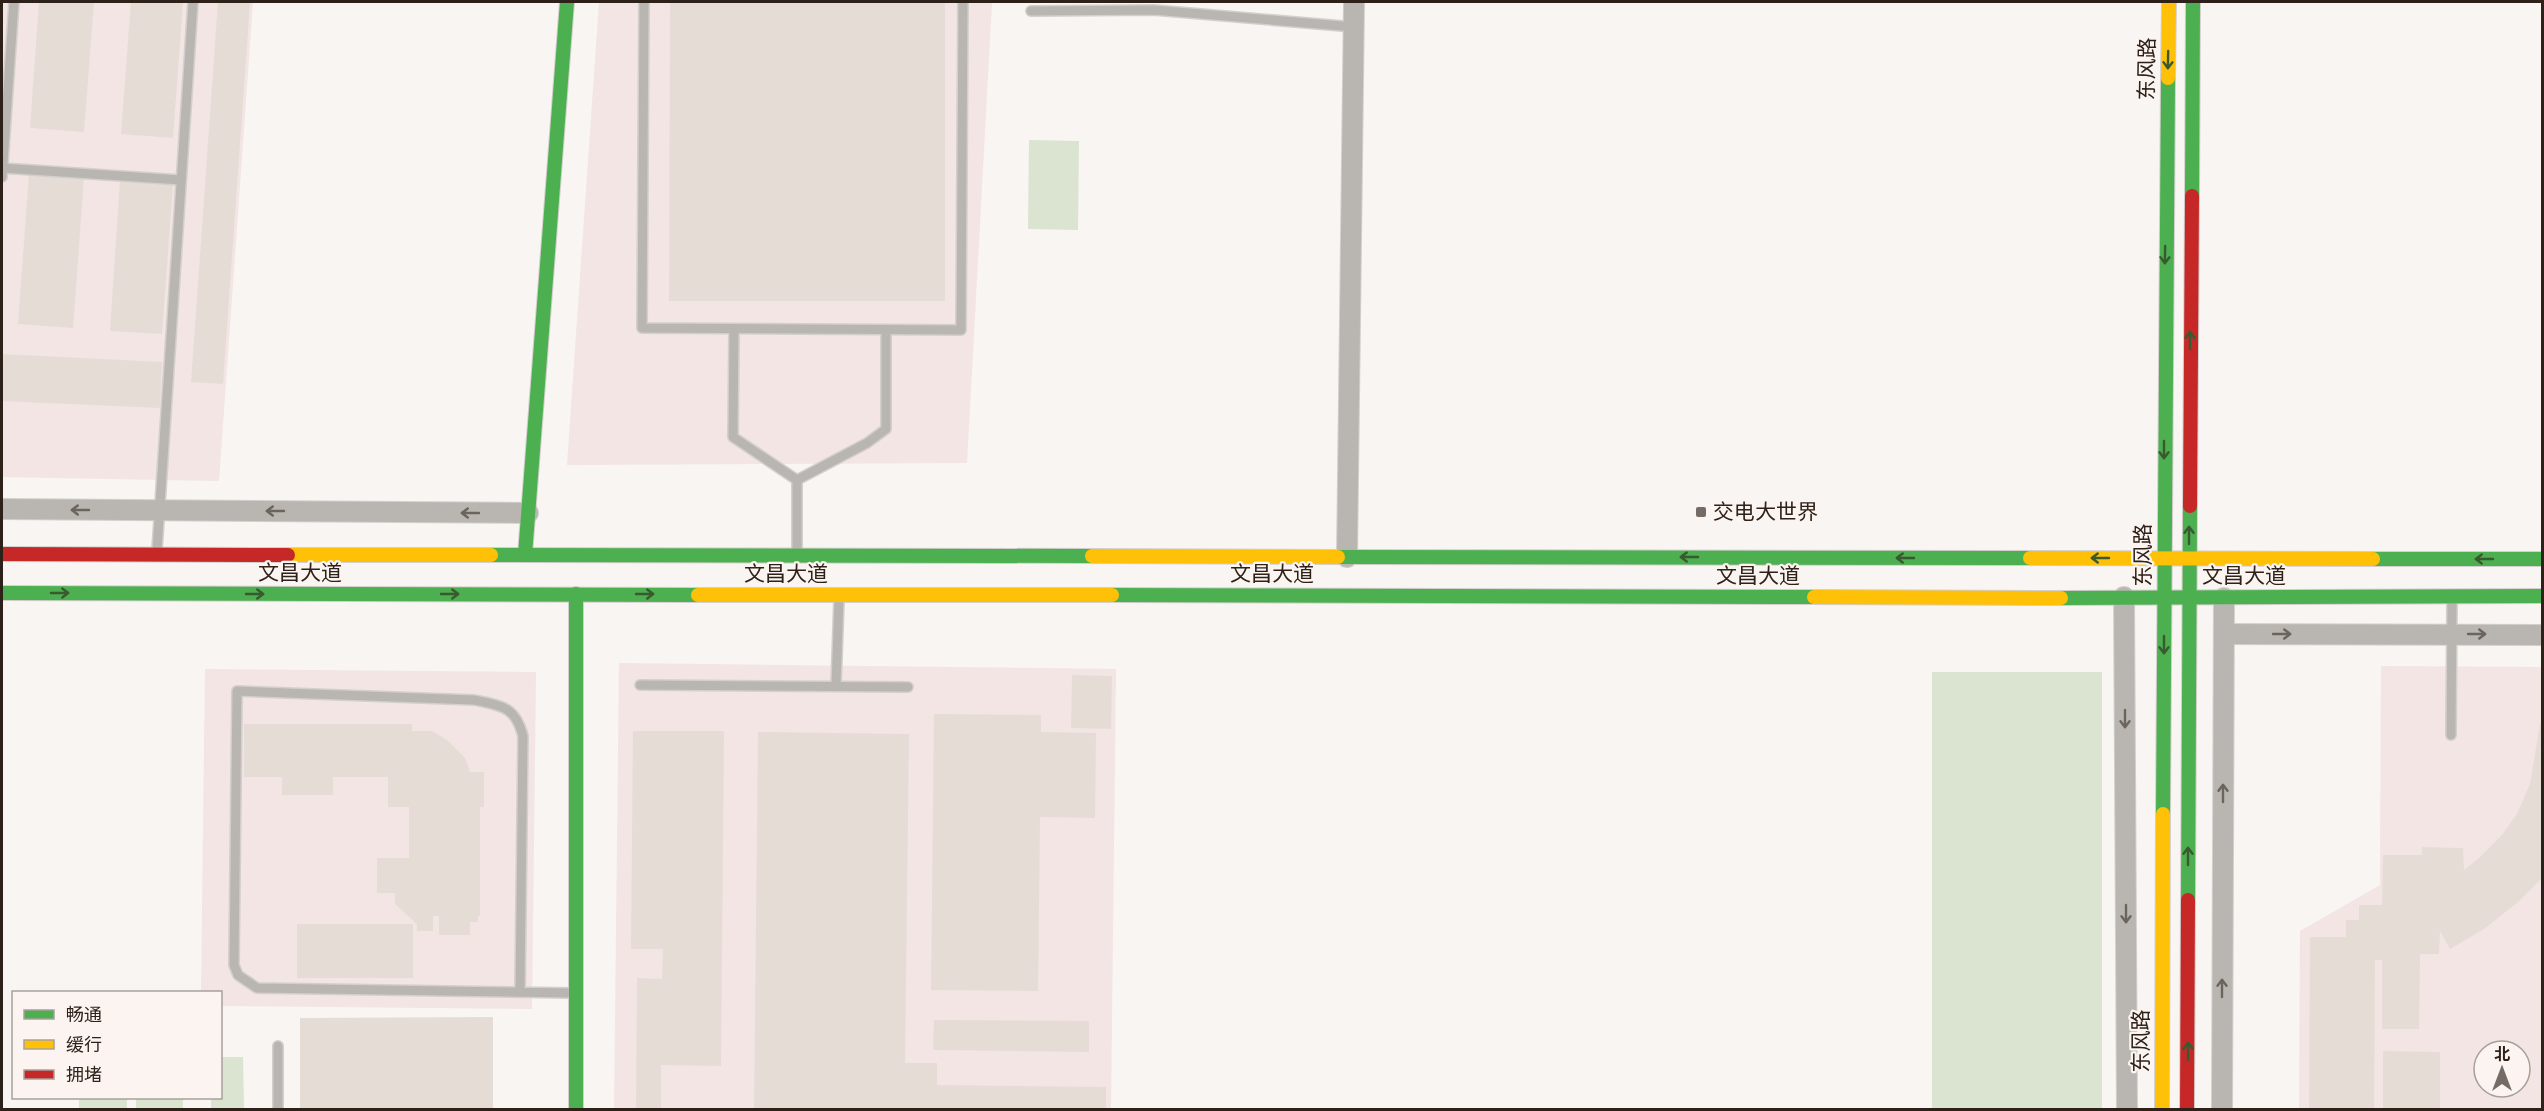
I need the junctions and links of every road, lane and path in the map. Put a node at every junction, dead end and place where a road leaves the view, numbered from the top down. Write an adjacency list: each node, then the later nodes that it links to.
1 (14, 2): 12 (lane)
2 (193, 2): 14 (lane)
3 (567, 2): 20 (main road)
4 (644, 2): 15 (lane)
5 (963, 2): 16 (lane)
6 (1354, 2): 11 (street)
7 (2169, 2): 26 (main road, 东风路, one-way to 26)
8 (2193, 2): 27 (main road, one-way to 8)
9 (1154, 6): 10 (lane); 11 (lane)
10 (1031, 10)
11 (1354, 27): 25 (street)
12 (2, 168): 13 (lane); 14 (lane)
13 (2, 177)
14 (182, 180): 19 (lane)
15 (734, 329): 16 (lane); 17 (lane)
16 (886, 330): 17 (lane)
17 (797, 480): 24 (lane)
18 (2, 509): 19 (street, one-way to 18)
19 (160, 511): 20 (street, one-way to 19); 22 (lane)
20 (528, 513): 23 (main road)
21 (2, 554): 22 (main road, 文昌大道)
22 (157, 554): 23 (main road, 文昌大道)
23 (525, 555): 24 (main road, 文昌大道)
24 (797, 555): 25 (main road, 文昌大道)
25 (1347, 556): 26 (main road, 文昌大道, one-way to 25)
26 (2164, 559): 27 (main road, 文昌大道); 35 (main road, 东风路)
27 (2189, 559): 28 (main road, 文昌大道, one-way to 27); 36 (main road)
28 (2542, 559)
29 (2, 593): 30 (main road, 文昌大道, one-way to 30)
30 (576, 594): 31 (main road, 文昌大道, one-way to 31); 46 (main road)
31 (839, 595): 34 (main road, 文昌大道); 42 (lane)
32 (2452, 596): 33 (main road, 文昌大道); 37 (main road, 文昌大道); 39 (lane)
33 (2542, 596)
34 (2124, 597): 35 (main road, 文昌大道); 50 (street, one-way to 50)
35 (2164, 597): 36 (main road, 文昌大道); 51 (main road, 东风路, one-way to 51)
36 (2189, 597): 37 (main road, 文昌大道); 52 (main road, one-way to 36)
37 (2224, 598): 38 (street)
38 (2224, 634): 39 (street, one-way to 39); 53 (street, one-way to 38)
39 (2452, 634): 40 (street, one-way to 40); 44 (lane)
40 (2542, 635)
41 (640, 686): 42 (lane)
42 (836, 686): 43 (lane)
43 (908, 687)
44 (2451, 735)
45 (520, 992): 45 (lane); 46 (lane)
46 (576, 993): 49 (main road)
47 (278, 1046): 48 (lane)
48 (278, 1110)
49 (576, 1110)
50 (2127, 1110)
51 (2162, 1110)
52 (2187, 1110)
53 (2222, 1110)

